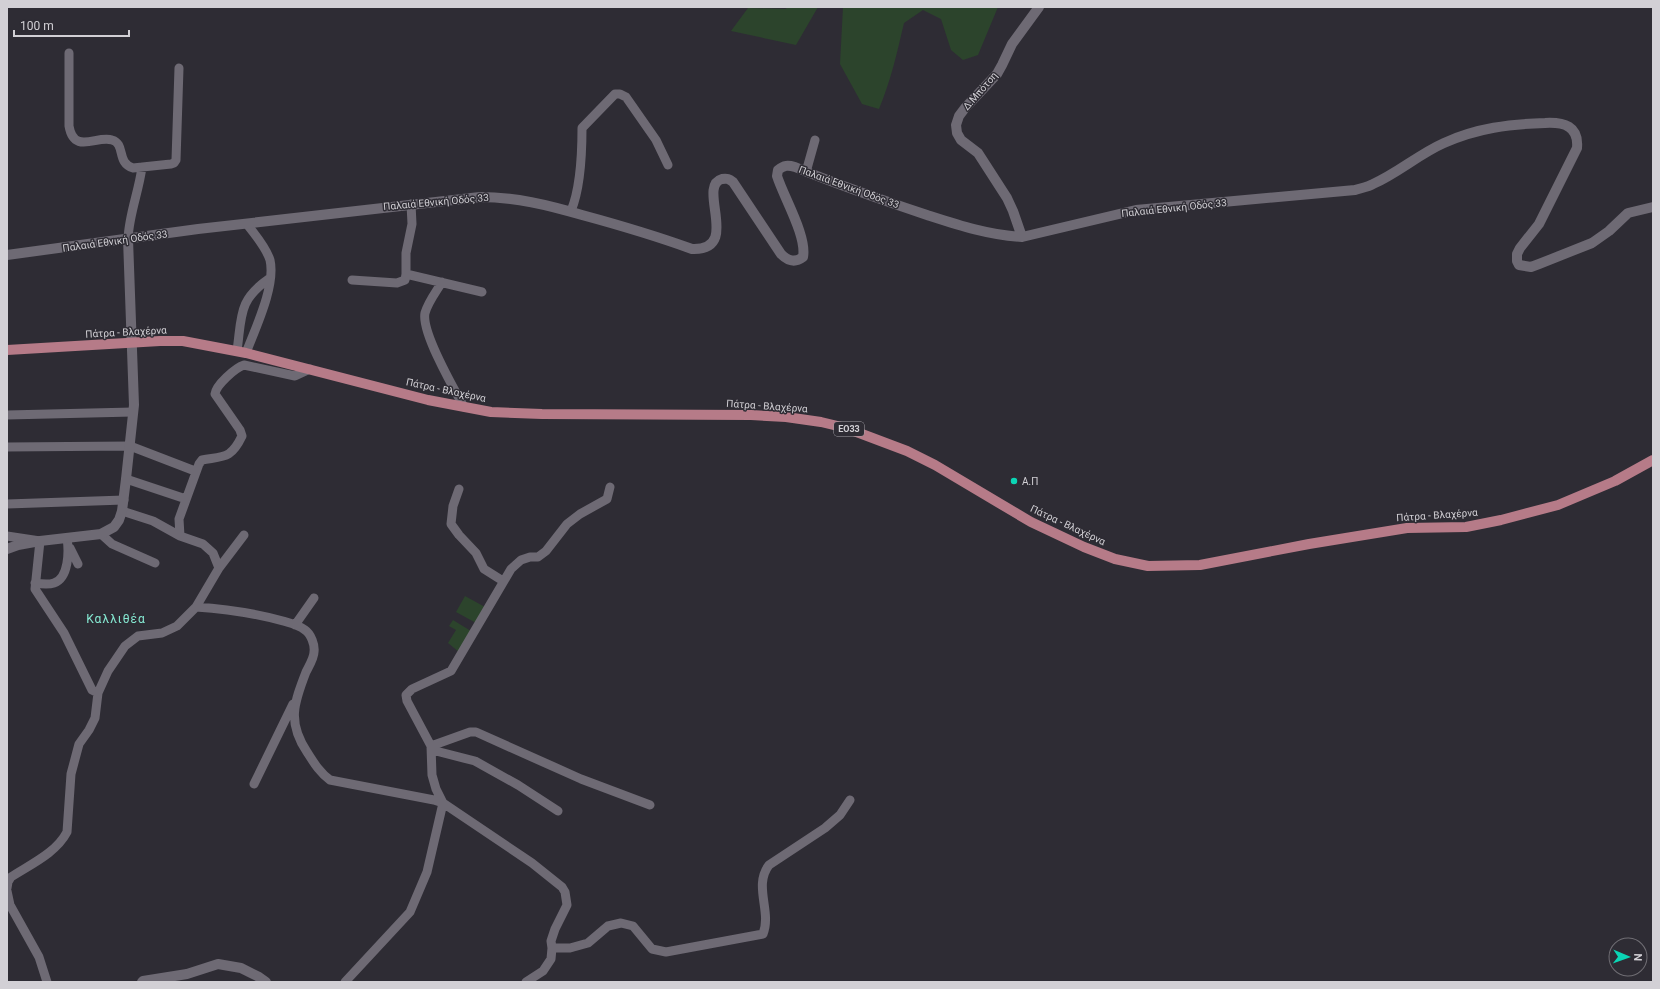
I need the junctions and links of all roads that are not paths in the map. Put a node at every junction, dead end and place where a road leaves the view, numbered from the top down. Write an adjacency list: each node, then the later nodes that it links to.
1 (1039, 7): 12 (main road, Δ.Μπότση)
2 (69, 53): 6 (street)
3 (179, 68): 6 (street)
4 (815, 140): 7 (street)
5 (668, 165): 10 (street)
6 (142, 167): 13 (street)
7 (806, 172): 10 (main road, Παλαιά Εθνική Οδός 33); 12 (main road, Παλαιά Εθνική Οδός 33)
8 (411, 204): 10 (main road, Παλαιά Εθνική Οδός 33); 11 (main road, Παλαιά Εθνική Οδός 33); 15 (street)
9 (1653, 207): 12 (main road, Παλαιά Εθνική Οδός 33)
10 (571, 211)
11 (247, 224): 13 (main road, Παλαιά Εθνική Οδός 33); 16 (street)
12 (1022, 237)
13 (128, 239): 14 (main road, Παλαιά Εθνική Οδός 33); 24 (main road)
14 (7, 255)
15 (406, 274): 17 (street); 18 (street)
16 (270, 278): 21 (street); 21 (street)
17 (352, 280)
18 (442, 282): 19 (street); 23 (street)
19 (482, 292)
20 (7, 350): 21 (main road, Πάτρα - Βλαχέρνα / ΕΟ33)
21 (242, 352): 22 (main road, Πάτρα - Βλαχέρνα / ΕΟ33)
22 (310, 369): 23 (main road, Πάτρα - Βλαχέρνα / ΕΟ33); 30 (street)
23 (464, 407): 29 (main road, Πάτρα - Βλαχέρνα / ΕΟ33)
24 (133, 412): 25 (street); 27 (main road)
25 (7, 415): 26 (street)
26 (7, 419)
27 (130, 446): 28 (street); 30 (street); 31 (main road)
28 (7, 447)
29 (1653, 460)
30 (195, 471): 34 (street)
31 (126, 479): 34 (street); 36 (main road)
32 (610, 487): 47 (street)
33 (458, 489): 47 (street)
34 (186, 499): 40 (street)
35 (7, 504): 36 (street)
36 (123, 505): 37 (main road); 40 (street)
37 (101, 534): 42 (main road); 44 (street)
38 (244, 535): 46 (street)
39 (7, 536): 41 (street)
40 (180, 536): 46 (street)
41 (40, 541): 42 (main road); 43 (main road); 48 (street)
42 (68, 541): 45 (street); 48 (street)
43 (7, 550)
44 (154, 563)
45 (78, 564)
46 (219, 568): 50 (street)
47 (504, 581): 54 (street)
48 (35, 583): 52 (street)
49 (314, 598): 51 (street)
50 (196, 607): 51 (street); 52 (street)
51 (295, 625): 53 (street)
52 (98, 693): 60 (street)
53 (296, 698): 55 (street); 57 (street)
54 (431, 748): 57 (street); 58 (street); 59 (street)
55 (254, 784)
56 (850, 800): 62 (street)
57 (443, 803): 62 (street); 66 (street)
58 (650, 805)
59 (558, 811)
60 (7, 888)
61 (7, 891): 63 (street)
62 (552, 948): 67 (street)
63 (47, 982)
64 (142, 982): 65 (main road)
65 (266, 982)
66 (345, 982)
67 (526, 982)

